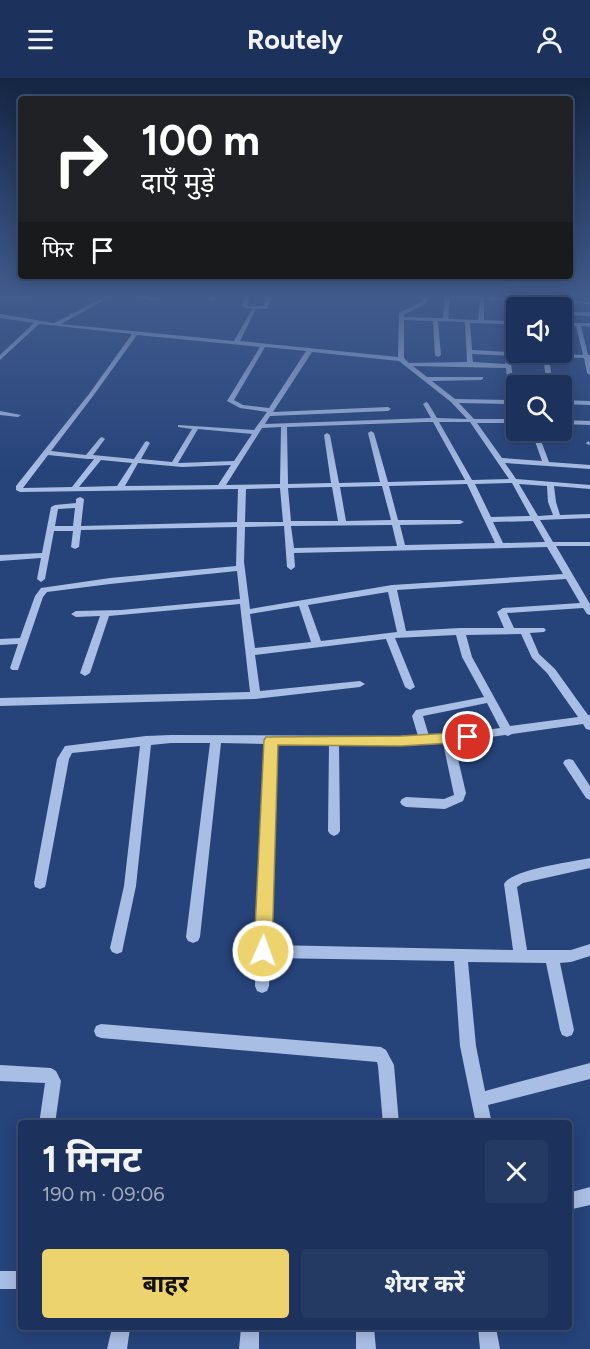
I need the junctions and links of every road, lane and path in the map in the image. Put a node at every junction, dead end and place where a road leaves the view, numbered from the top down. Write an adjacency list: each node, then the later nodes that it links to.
1 (120, 354): 40 (street)
2 (258, 354): 23 (street)
3 (307, 354): 23 (street)
4 (354, 354): 9 (street)
5 (402, 354): 9 (street)
6 (469, 354): 11 (street)
7 (572, 356): 8 (street)
8 (588, 357): 13 (street)
9 (402, 359): 10 (street)
10 (410, 364): 11 (street); 16 (street)
11 (470, 364): 12 (street)
12 (509, 366): 14 (street)
13 (590, 374)
14 (510, 375)
15 (481, 378): 16 (street)
16 (428, 379): 17 (street)
17 (453, 400): 18 (street); 27 (street)
18 (506, 401)
19 (572, 402): 20 (street)
20 (590, 403)
21 (426, 404): 26 (street)
22 (388, 409): 23 (street)
23 (269, 412): 34 (street)
24 (0, 413): 25 (street)
25 (18, 415)
26 (436, 420): 27 (street); 31 (street); 50 (street)
27 (472, 420): 28 (street); 43 (street)
28 (506, 421)
29 (572, 422): 30 (street)
30 (590, 423)
31 (284, 425): 34 (street); 57 (street)
32 (180, 426): 33 (street)
33 (196, 427): 34 (street); 46 (street)
34 (258, 429): 45 (street)
35 (371, 433): 51 (street)
36 (327, 435): 53 (street)
37 (102, 439): 41 (street)
38 (538, 441): 47 (street)
39 (147, 443): 44 (street)
40 (45, 453): 41 (street); 60 (street)
41 (88, 457): 42 (street)
42 (99, 458): 44 (street); 60 (street)
43 (499, 460): 47 (street); 49 (street)
44 (136, 461): 46 (street); 59 (street)
45 (236, 463): 46 (street); 55 (street)
46 (178, 464): 54 (street)
47 (546, 464): 48 (street)
48 (590, 467)
49 (514, 481): 50 (street); 52 (street); 64 (street)
50 (470, 482): 51 (street); 65 (street)
51 (386, 484): 53 (street); 67 (street)
52 (550, 484): 58 (street); 62 (street)
53 (335, 485): 57 (street); 70 (street)
54 (177, 486): 55 (street); 59 (street)
55 (221, 486): 56 (street)
56 (242, 486): 57 (street); 68 (street)
57 (284, 486): 69 (street)
58 (590, 487)
59 (120, 488): 60 (street)
60 (77, 490): 61 (street)
61 (79, 505): 71 (street); 72 (street)
62 (557, 516): 63 (street); 64 (street)
63 (590, 516)
64 (532, 517): 65 (street); 73 (street)
65 (487, 520): 75 (street)
66 (460, 522): 67 (street)
67 (396, 523): 70 (street); 77 (street)
68 (241, 524): 69 (street); 71 (street); 82 (street)
69 (287, 524): 70 (street); 78 (street)
70 (342, 524)
71 (76, 528): 72 (street); 76 (street)
72 (51, 529): 79 (street)
73 (549, 544): 74 (street); 75 (street); 83 (street)
74 (590, 544)
75 (501, 545): 77 (street)
76 (75, 547)
77 (402, 548): 78 (street)
78 (290, 551): 81 (street)
79 (46, 555): 80 (street); 84 (street)
80 (0, 558)
81 (291, 567)
82 (241, 568): 86 (street); 98 (street)
83 (567, 576): 85 (street); 88 (street)
84 (41, 579)
85 (392, 588): 87 (street); 96 (street)
86 (245, 601): 89 (street); 91 (street)
87 (302, 603): 89 (street); 100 (street)
88 (587, 608): 92 (street)
89 (246, 612): 101 (street)
90 (76, 614): 91 (street)
91 (105, 614): 103 (street)
92 (510, 630): 93 (street); 95 (street)
93 (524, 630): 94 (street); 109 (street)
94 (541, 630)
95 (460, 631): 96 (street); 107 (street)
96 (402, 633): 97 (street)
97 (389, 635): 100 (street); 105 (street)
98 (24, 641): 99 (street); 102 (street)
99 (0, 642)
100 (317, 644): 101 (street)
101 (250, 652): 106 (street)
102 (15, 668)
103 (85, 673)
104 (360, 684): 106 (street)
105 (410, 687)
106 (255, 694): 108 (street)
107 (491, 699): 110 (street); 116 (street)
108 (0, 702)
109 (588, 721): 110 (street)
110 (508, 732): 112 (street)
111 (216, 739): 113 (street); 114 (street); 123 (street)
112 (448, 739): 116 (street); 119 (street)
113 (146, 740): 122 (street); 124 (street)
114 (271, 740): 115 (street); 126 (street)
115 (334, 741): 116 (street); 120 (street)
116 (425, 741)
117 (569, 763): 118 (street)
118 (590, 795)
119 (406, 802)
120 (334, 831)
121 (590, 863): 128 (street)
122 (39, 883)
123 (193, 937)
124 (117, 948)
125 (590, 950): 129 (street)
126 (263, 951): 127 (street); 130 (street)
127 (460, 955): 128 (street); 135 (street)
128 (521, 956): 129 (street)
129 (552, 957): 131 (street)
130 (262, 986)
131 (567, 1030)
132 (101, 1031): 137 (street)
133 (590, 1071): 135 (street)
134 (0, 1074): 136 (street)
135 (479, 1100): 138 (street)
136 (48, 1120)
137 (391, 1120)
138 (483, 1120)
139 (590, 1196): 140 (street)
140 (572, 1202)
141 (0, 1280): 142 (street)
142 (18, 1281)
143 (121, 1330): 147 (street)
144 (250, 1330): 148 (street)
145 (365, 1330): 149 (street)
146 (487, 1330): 150 (street)
147 (117, 1349)
148 (249, 1349)
149 (366, 1349)
150 (490, 1349)

